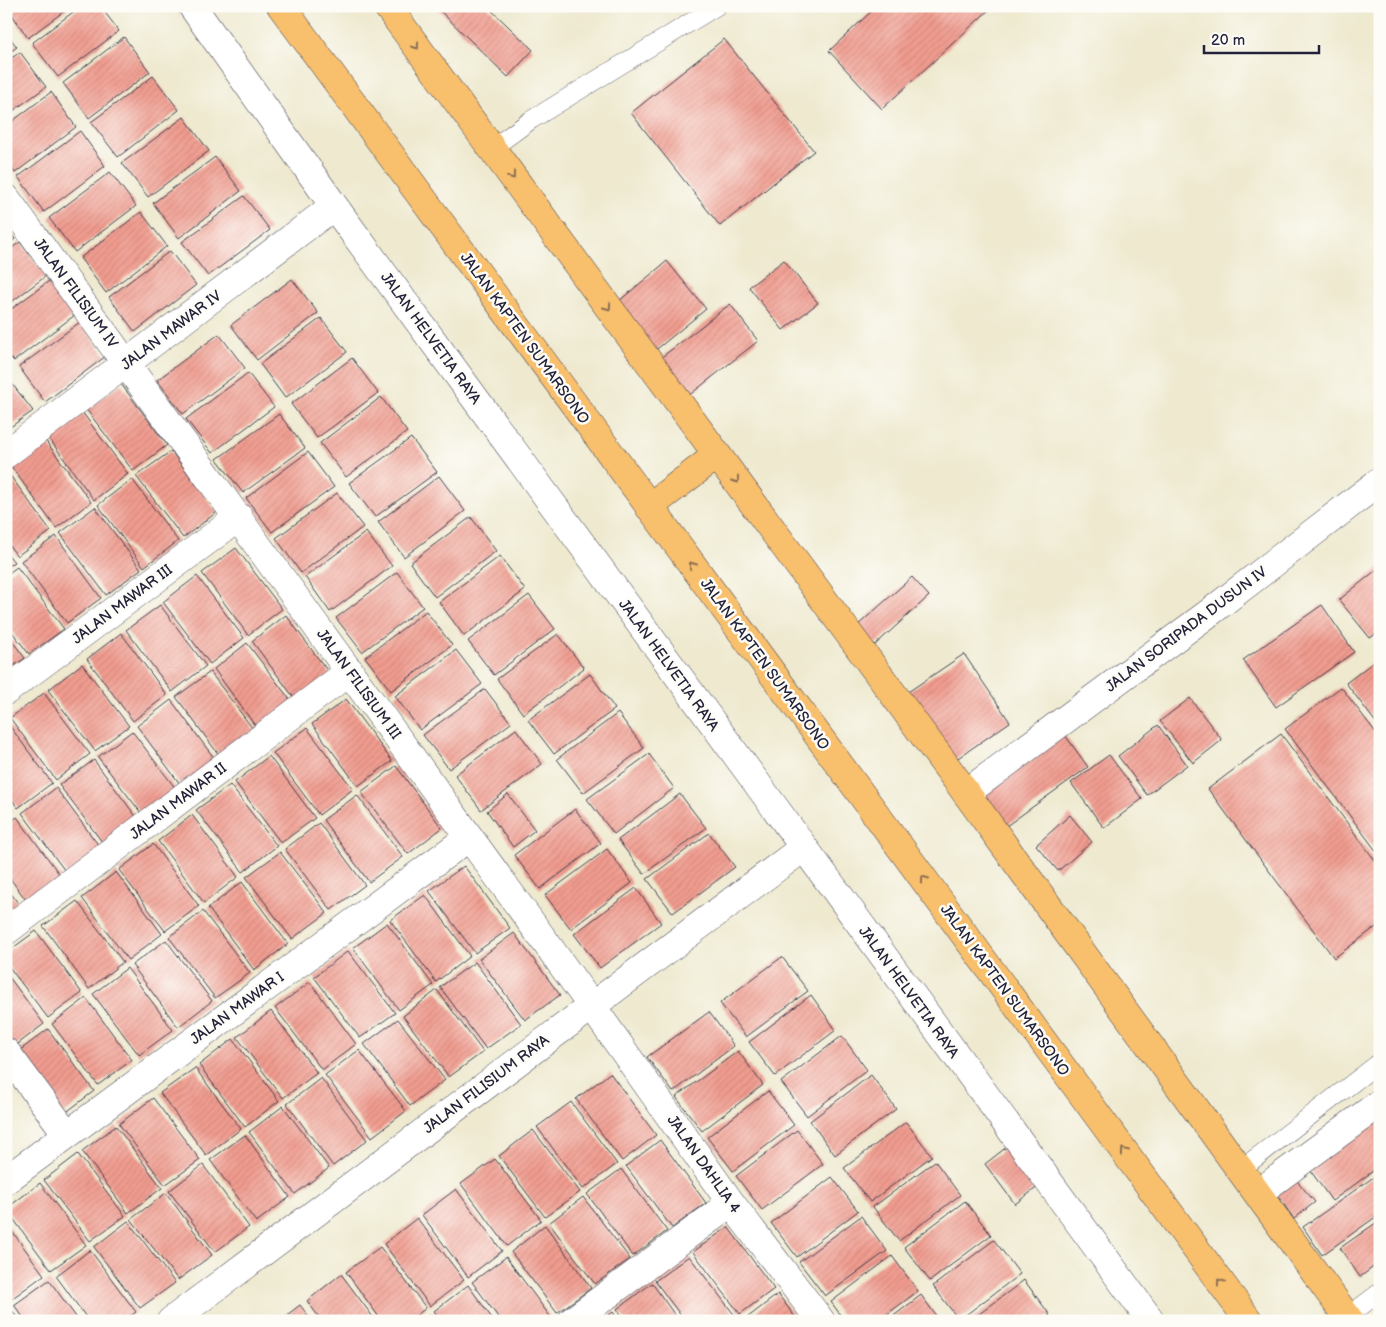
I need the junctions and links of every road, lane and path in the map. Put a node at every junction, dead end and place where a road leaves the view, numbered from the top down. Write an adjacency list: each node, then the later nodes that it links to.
1 (192, 6): 7 (street, JALAN HELVETIA RAYA)
2 (281, 6): 12 (highway, JALAN KAPTEN SUMARSONO)
3 (717, 6): 5 (lane)
4 (391, 8): 5 (highway, one-way to 5)
5 (491, 149): 10 (highway, one-way to 10)
6 (6, 198): 8 (street, JALAN FILISIUM IV)
7 (334, 206): 8 (street, JALAN MAWAR IV); 18 (street, JALAN HELVETIA RAYA)
8 (128, 363): 9 (street, JALAN MAWAR IV); 13 (street, JALAN FILISIUM III)
9 (6, 454)
10 (717, 455): 12 (highway); 16 (highway, one-way to 16)
11 (1380, 481): 16 (street, JALAN SORIPADA DUSUN IV)
12 (649, 507): 35 (highway, JALAN KAPTEN SUMARSONO, one-way to 12)
13 (239, 517): 14 (street, JALAN FILISIUM III); 15 (street, JALAN MAWAR III)
14 (350, 671): 17 (street, JALAN FILISIUM III); 19 (street, JALAN MAWAR II)
15 (6, 691)
16 (966, 793): 25 (highway)
17 (469, 837): 20 (street, JALAN FILISIUM III); 24 (street, JALAN MAWAR I)
18 (803, 848): 20 (street, JALAN FILISIUM RAYA); 34 (street, JALAN HELVETIA RAYA)
19 (6, 931)
20 (591, 1005): 28 (street, JALAN DAHLIA 4); 31 (street, JALAN FILISIUM RAYA)
21 (6, 1052): 24 (street)
22 (1380, 1062): 25 (lane)
23 (1380, 1104): 27 (street)
24 (67, 1134): 26 (street, JALAN MAWAR I)
25 (1240, 1170): 27 (highway)
26 (6, 1180)
27 (1258, 1193): 30 (highway)
28 (731, 1203): 32 (street); 33 (street, JALAN DAHLIA 4)
29 (1380, 1292): 30 (lane)
30 (1348, 1319)
31 (171, 1321)
32 (572, 1321)
33 (821, 1321)
34 (1151, 1321)
35 (1249, 1321)

